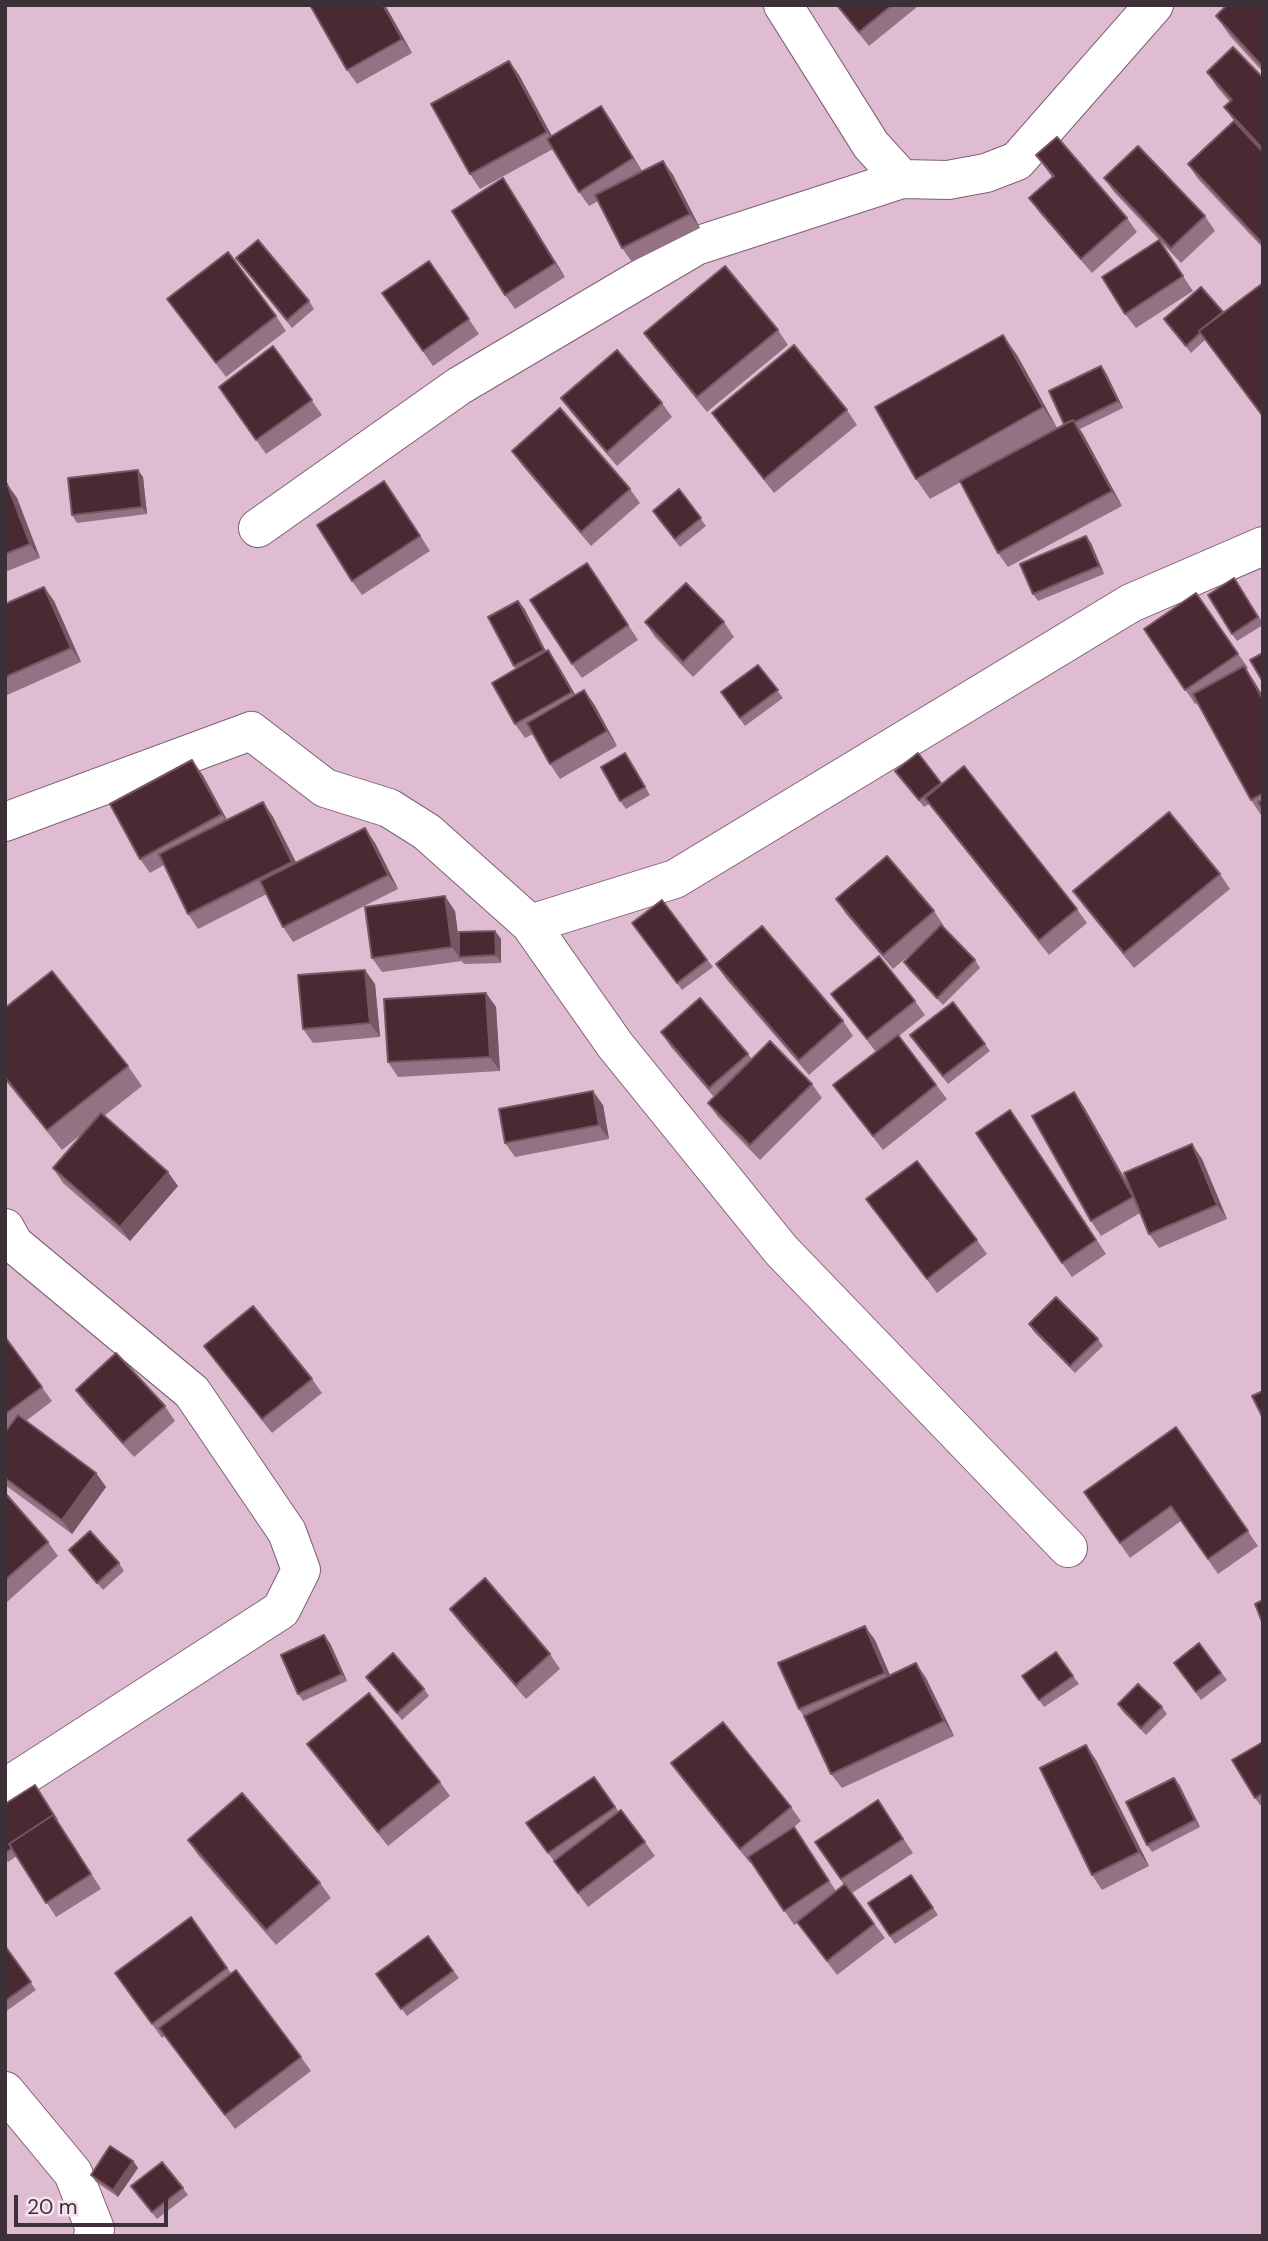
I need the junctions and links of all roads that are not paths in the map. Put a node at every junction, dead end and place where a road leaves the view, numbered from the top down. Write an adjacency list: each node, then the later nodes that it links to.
1 (783, 5): 3 (street)
2 (1154, 5): 3 (street)
3 (902, 179): 4 (street)
4 (258, 527)
5 (1263, 546): 7 (street)
6 (5, 822): 7 (street)
7 (530, 924): 9 (street)
8 (5, 1228): 10 (street)
9 (1068, 1548)
10 (5, 1788)
11 (5, 2091): 12 (street)
12 (93, 2236)

